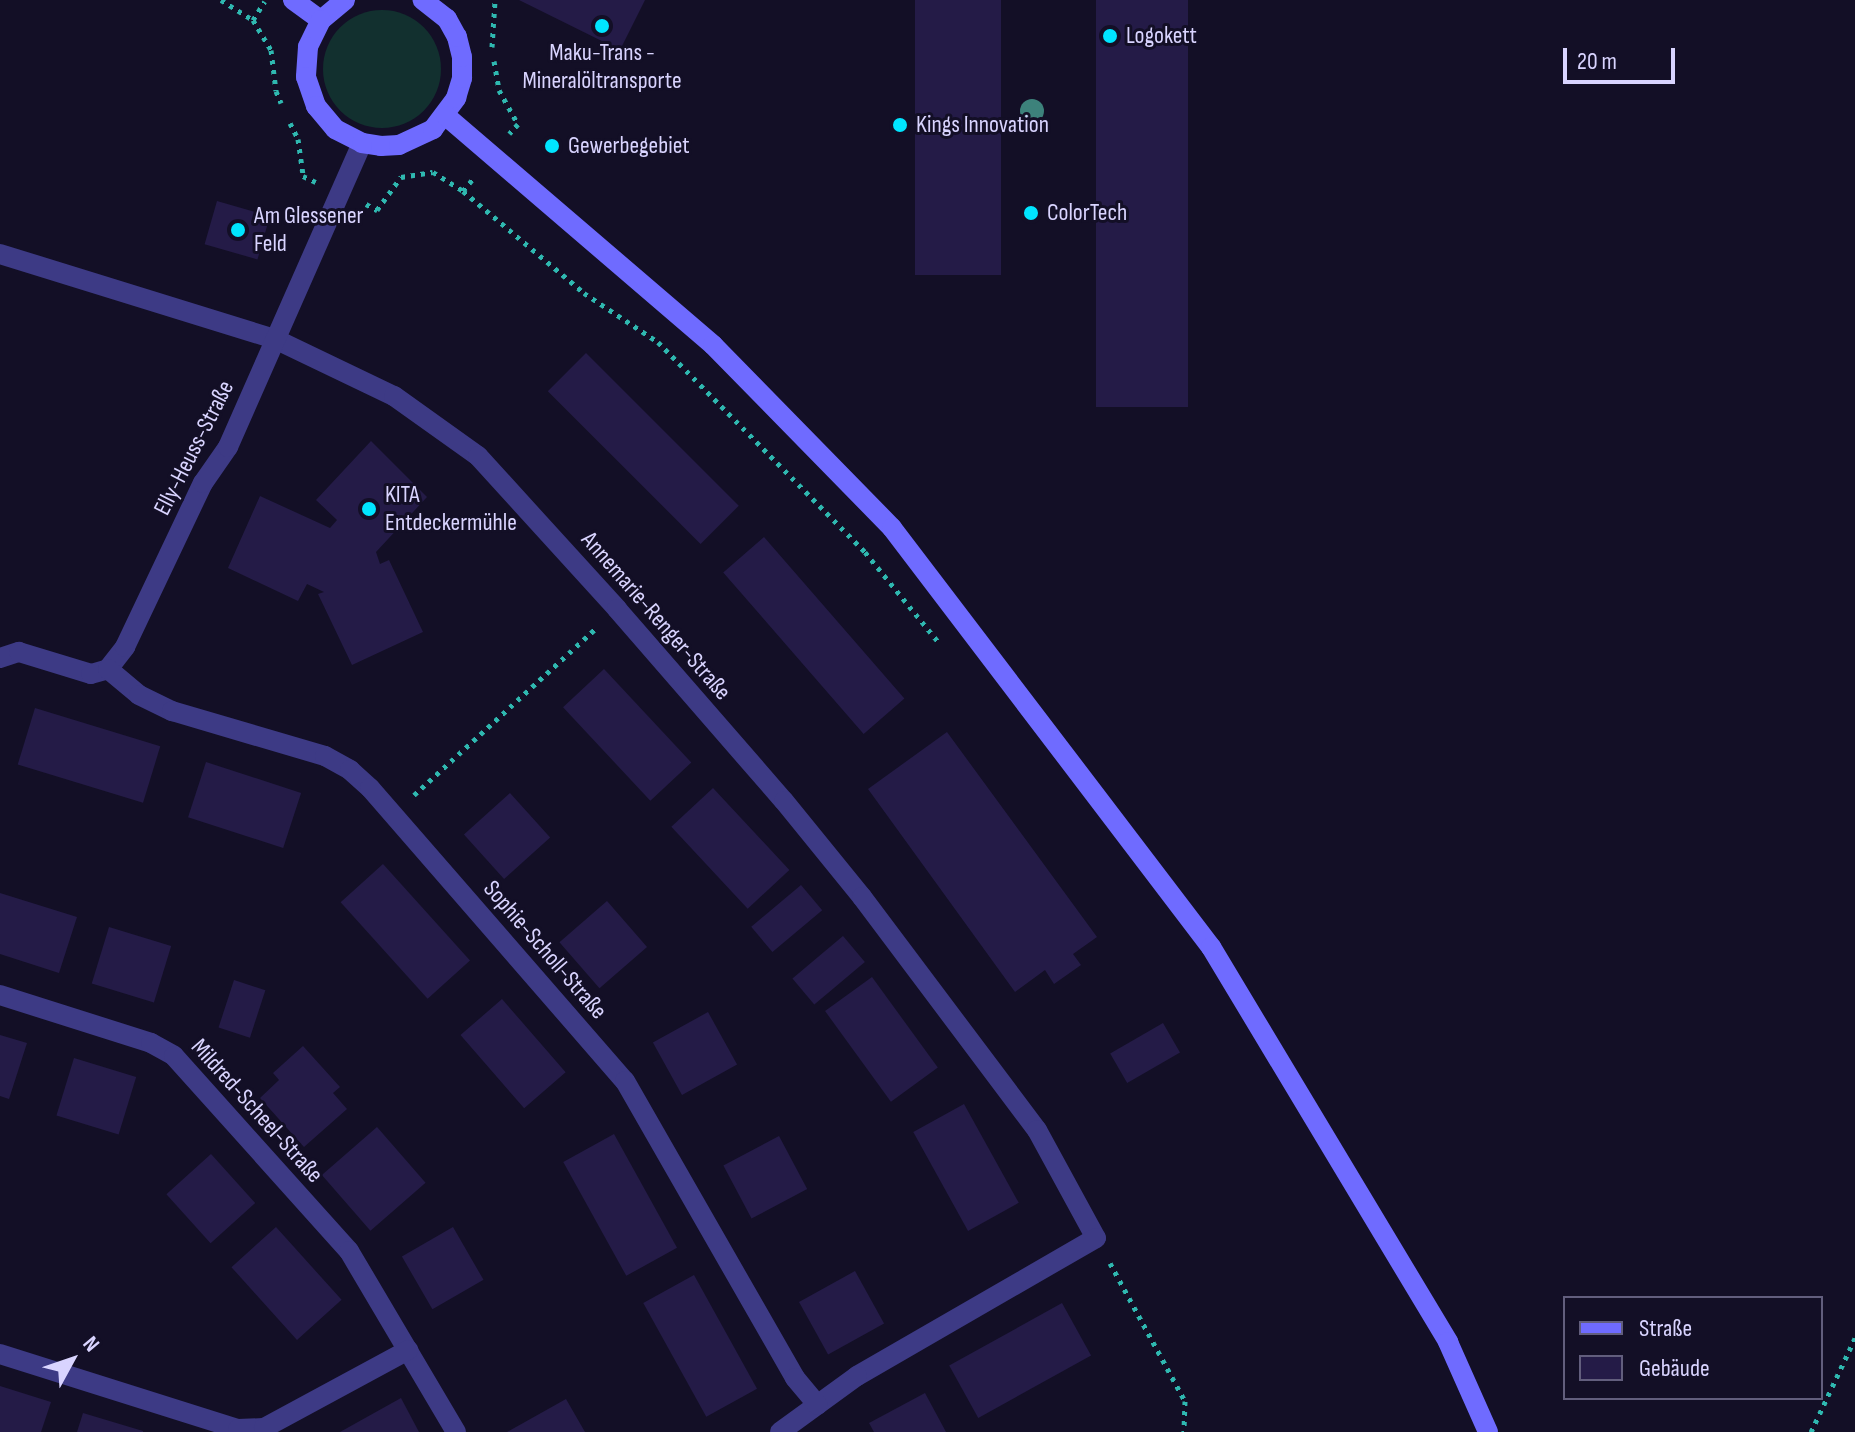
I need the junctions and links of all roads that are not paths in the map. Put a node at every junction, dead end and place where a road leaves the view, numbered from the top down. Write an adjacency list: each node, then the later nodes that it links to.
1 (293, 0): 4 (main road)
2 (345, 0): 4 (main road)
3 (429, 2): 5 (main road)
4 (321, 20): 6 (main road)
5 (446, 116): 6 (main road); 17 (main road)
6 (362, 143): 8 (street, Elly-Heuss-Straße)
7 (0, 254): 8 (street, Annemarie-Renger-Straße)
8 (277, 340): 10 (street, Elly-Heuss-Straße); 14 (street, Annemarie-Renger-Straße)
9 (0, 658): 10 (street)
10 (108, 669): 14 (street, Sophie-Scholl-Straße)
11 (0, 995): 12 (street, Mildred-Scheel-Straße)
12 (408, 1350): 13 (street); 15 (street, Mildred-Scheel-Straße)
13 (0, 1354)
14 (818, 1405): 16 (street)
15 (456, 1432)
16 (780, 1432)
17 (1488, 1432)

